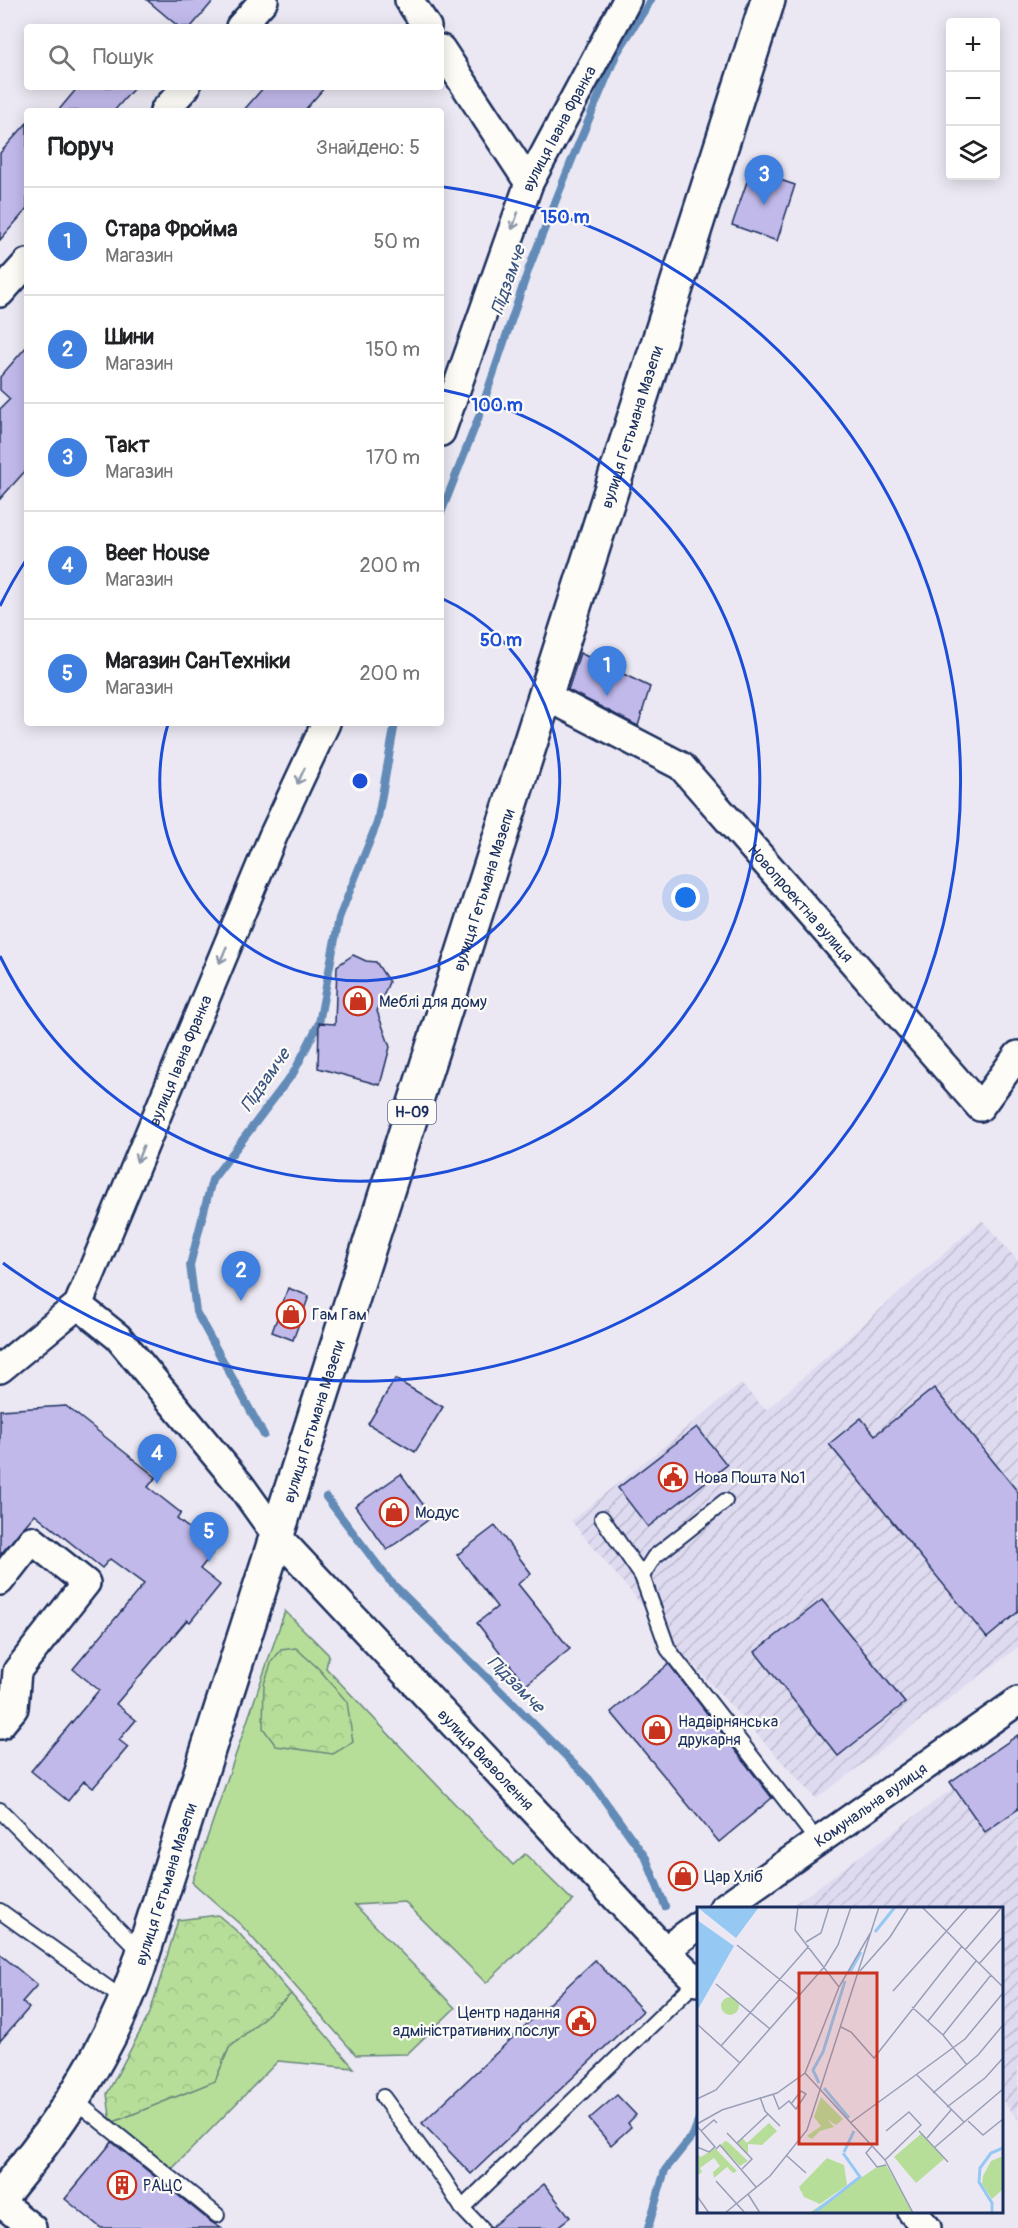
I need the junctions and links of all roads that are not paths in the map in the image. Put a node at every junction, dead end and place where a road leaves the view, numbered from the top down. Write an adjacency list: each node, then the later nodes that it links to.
1 (264, 0): 5 (street)
2 (409, 0): 6 (street)
3 (627, 0): 10 (street, вулиця Івана Франка)
4 (768, 3): 14 (main road, вулиця Гетьмана Мазепи / Н-09)
5 (243, 24)
6 (425, 24)
7 (444, 54): 10 (street)
8 (183, 90): 9 (street)
9 (167, 108)
10 (528, 183): 13 (street, вулиця Івана Франка, one-way to 13)
11 (24, 266): 12 (street)
12 (2, 288)
13 (444, 423)
14 (546, 696): 16 (street, Новопроектна вулиця); 21 (main road, вулиця Гетьмана Мазепи / Н-09)
15 (325, 726): 17 (street, вулиця Івана Франка, one-way to 17)
16 (1018, 1055)
17 (78, 1305): 18 (street, вулиця Івана Франка); 21 (street, вулиця Визволення)
18 (0, 1369)
19 (725, 1501): 22 (lane)
20 (602, 1518): 22 (lane)
21 (276, 1535): 31 (street, вулиця Визволення); 32 (main road, вулиця Гетьмана Мазепи / Н-09)
22 (642, 1576): 27 (lane)
23 (0, 1581): 25 (street)
24 (1018, 1701): 27 (street, Комунальна вулиця)
25 (0, 1725)
26 (0, 1810): 32 (lane)
27 (818, 1841): 28 (street, Комунальна вулиця)
28 (724, 1907)
29 (0, 1911): 35 (lane)
30 (697, 1927): 31 (street)
31 (665, 1950): 33 (street, вулиця Визволення)
32 (143, 1953): 35 (main road, вулиця Гетьмана Мазепи / Н-09)
33 (697, 1981)
34 (697, 1983): 40 (lane)
35 (126, 2001): 37 (main road, вулиця Гетьмана Мазепи / Н-09)
36 (383, 2097): 40 (lane)
37 (73, 2099): 38 (main road, вулиця Гетьмана Мазепи / Н-09); 42 (lane)
38 (0, 2197)
39 (0, 2202): 43 (street)
40 (462, 2208): 44 (lane)
41 (914, 2213): 45 (street)
42 (217, 2215)
43 (32, 2228)
44 (481, 2228)
45 (927, 2228)

